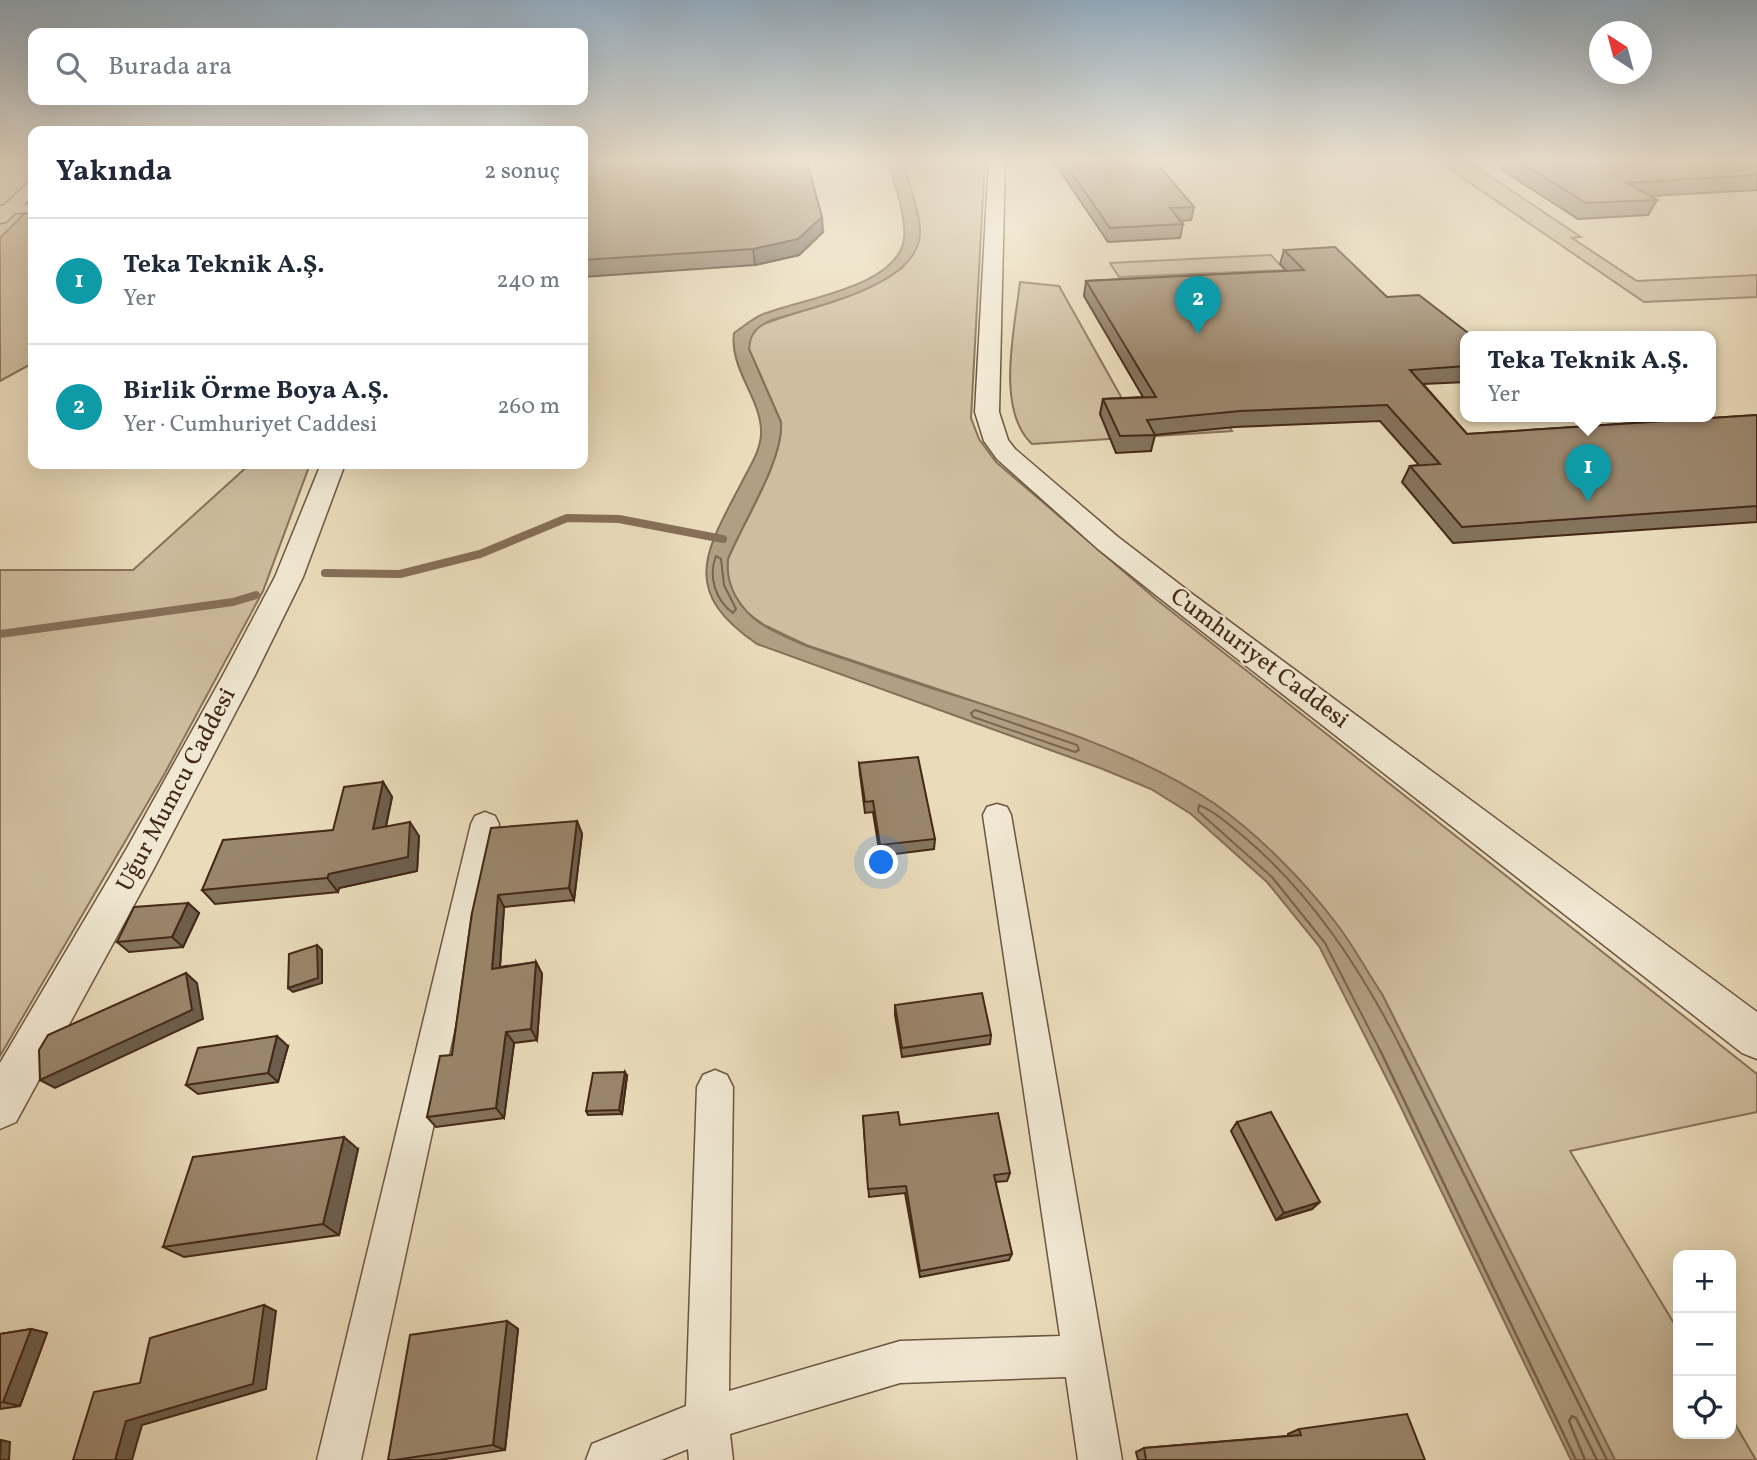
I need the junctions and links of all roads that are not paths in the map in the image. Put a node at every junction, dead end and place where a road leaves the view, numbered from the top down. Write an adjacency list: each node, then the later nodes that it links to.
1 (995, 227): 5 (street, Cumhuriyet Caddesi)
2 (331, 469): 7 (street, Uğur Mumcu Caddesi)
3 (998, 815): 8 (street)
4 (485, 824): 10 (street)
5 (1757, 1038)
6 (715, 1087): 9 (street)
7 (0, 1106)
8 (1082, 1356): 9 (street); 12 (street)
9 (709, 1440): 11 (street)
10 (339, 1460)
11 (608, 1460)
12 (1100, 1460)

